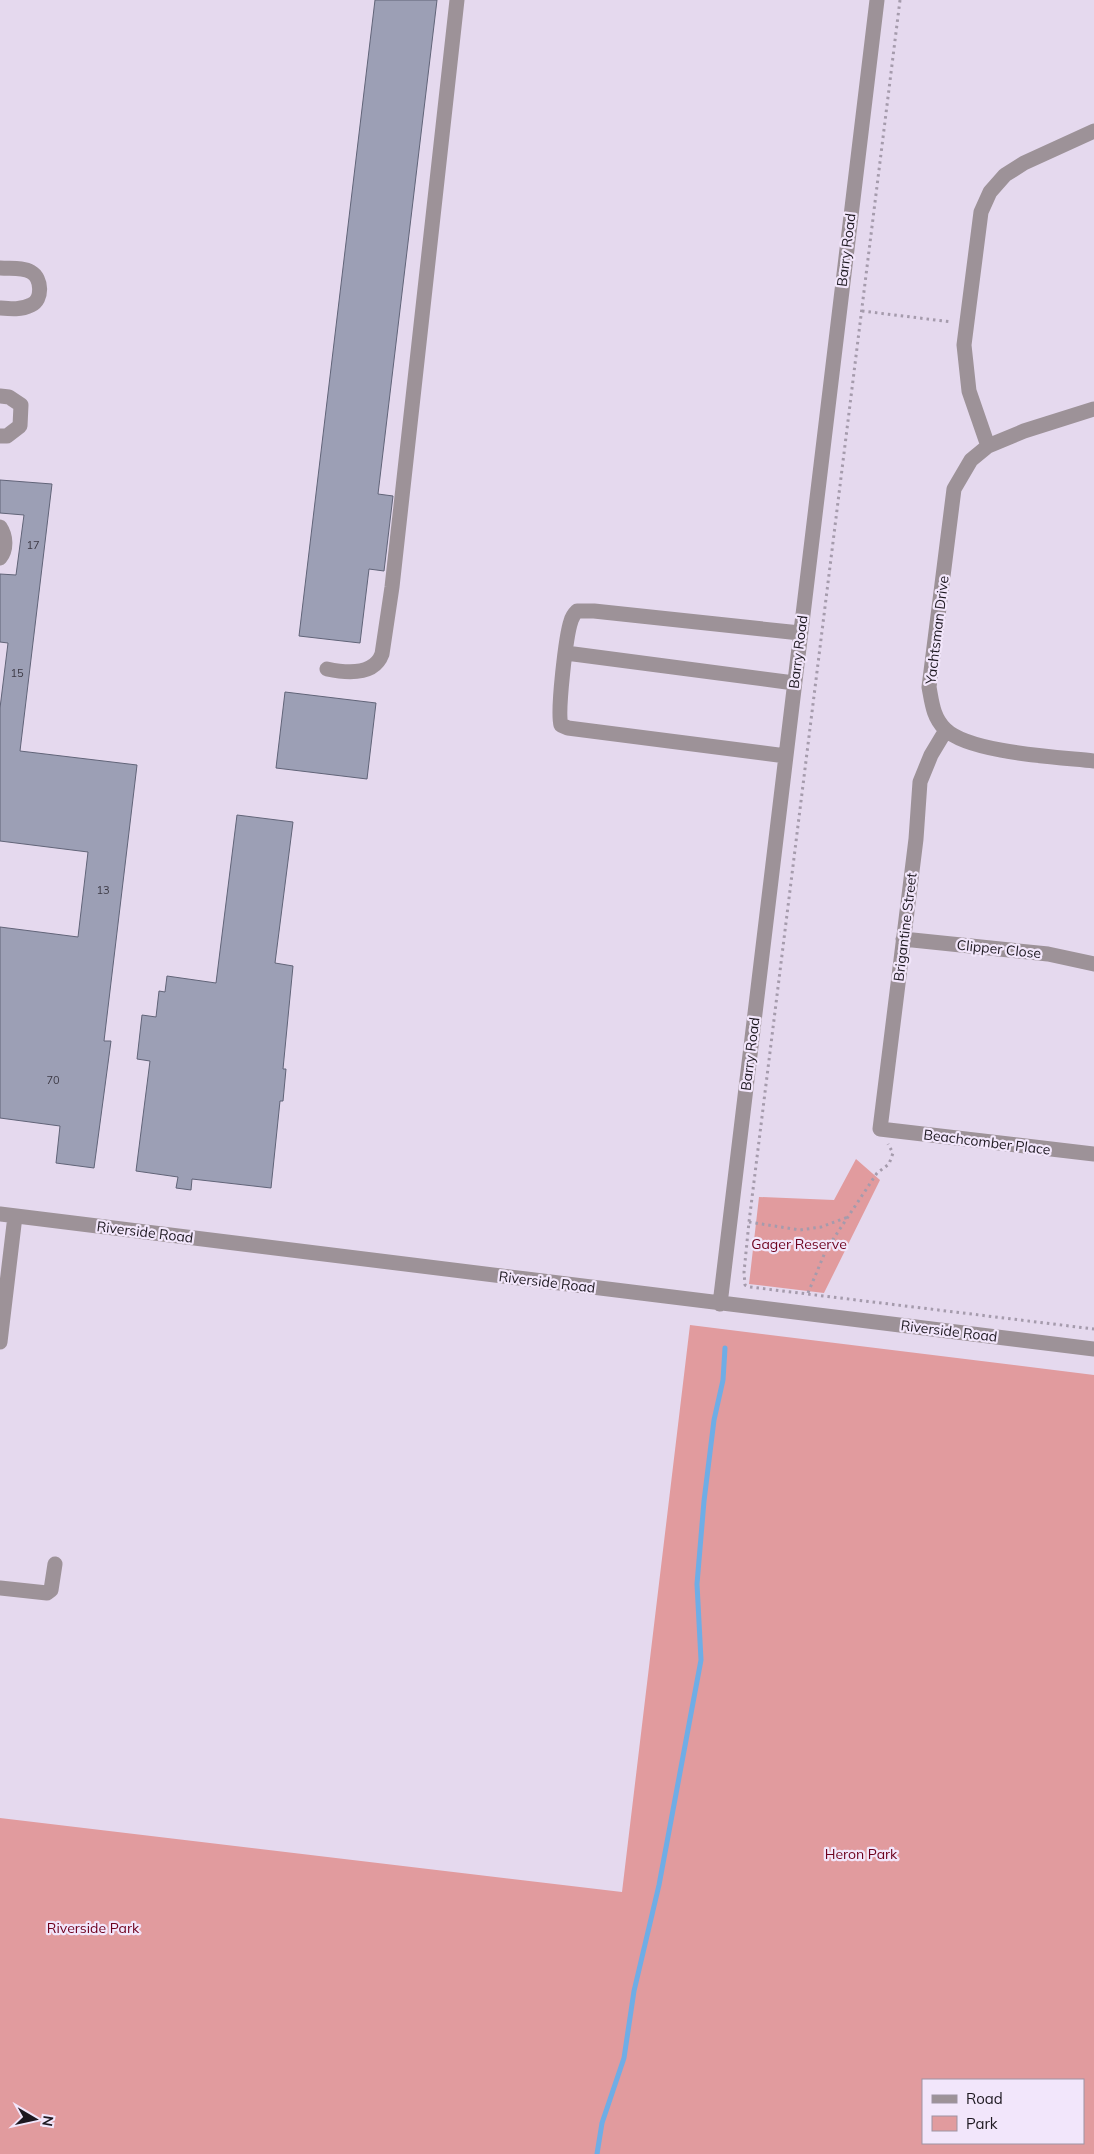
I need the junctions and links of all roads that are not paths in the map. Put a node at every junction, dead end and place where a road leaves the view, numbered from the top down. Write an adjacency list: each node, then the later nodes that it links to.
1 (457, 0): 14 (street)
2 (877, 0): 12 (street, Barry Road)
3 (1094, 132): 9 (street)
4 (0, 268): 5 (street)
5 (0, 308)
6 (0, 396): 8 (street)
7 (1094, 409): 9 (street, Yachtsman Drive)
8 (0, 436)
9 (988, 446): 16 (street, Yachtsman Drive)
10 (0, 527): 11 (street)
11 (0, 558)
12 (800, 633): 13 (street); 15 (street, Barry Road)
13 (566, 653): 15 (street); 17 (street)
14 (327, 669)
15 (794, 683): 17 (street, Barry Road)
16 (946, 730): 18 (street, Yachtsman Drive); 19 (street, Brigantine Street)
17 (786, 756): 25 (street, Barry Road)
18 (1094, 761)
19 (903, 939): 20 (street, Clipper Close); 21 (street, Brigantine Street)
20 (1094, 964)
21 (880, 1129): 22 (street, Beachcomber Place)
22 (1094, 1154)
23 (0, 1214): 24 (street, Riverside Road)
24 (15, 1216): 25 (street, Riverside Road); 26 (street)
25 (720, 1304): 27 (street, Riverside Road)
26 (0, 1342)
27 (1094, 1349)
28 (55, 1564): 29 (street)
29 (0, 1588)

